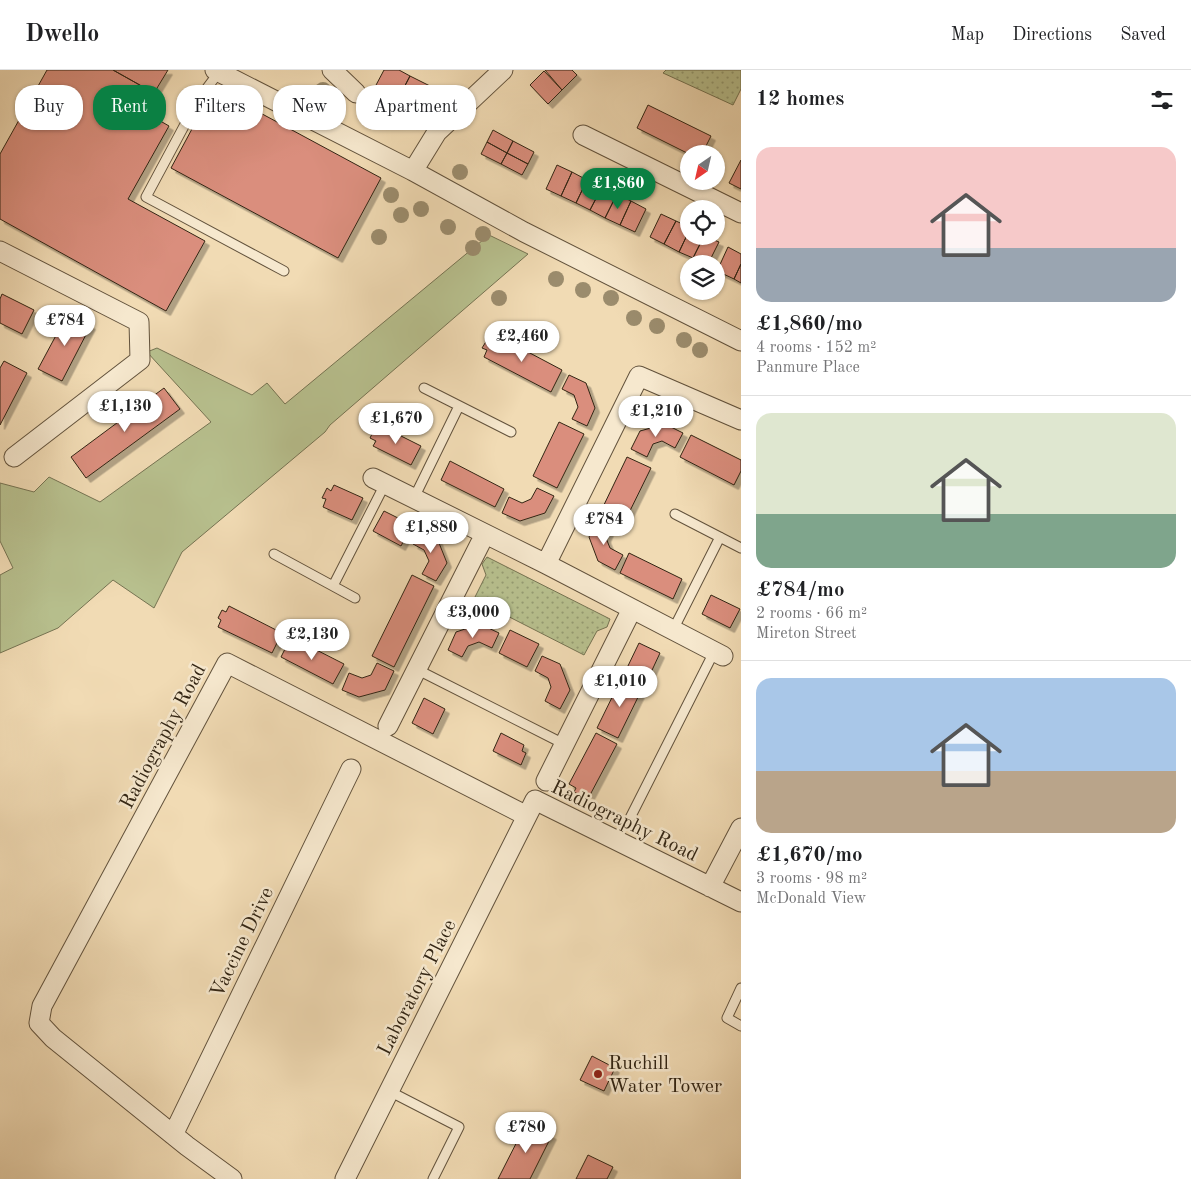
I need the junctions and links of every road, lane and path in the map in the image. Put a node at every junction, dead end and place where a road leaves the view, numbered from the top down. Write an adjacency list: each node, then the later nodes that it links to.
1 (332, 70): 4 (street)
2 (503, 70): 6 (street)
3 (218, 71): 6 (street); 9 (lane)
4 (356, 93)
5 (583, 135): 7 (street)
6 (413, 171): 10 (street)
7 (741, 213)
8 (0, 252): 15 (street)
9 (284, 271)
10 (741, 341)
11 (424, 388): 12 (lane)
12 (459, 406): 14 (lane); 17 (lane)
13 (741, 420): 23 (street)
14 (511, 432)
15 (14, 457)
16 (379, 481): 17 (street); 24 (lane)
17 (414, 498): 19 (street)
18 (675, 514): 20 (lane)
19 (485, 534): 23 (street); 29 (street)
20 (720, 537): 21 (lane); 27 (lane)
21 (741, 548)
22 (274, 554): 24 (lane)
23 (546, 564): 26 (street)
24 (333, 586): 25 (lane)
25 (355, 598)
26 (632, 609): 27 (street); 31 (street)
27 (674, 630): 28 (street)
28 (719, 654): 35 (lane)
29 (416, 669): 30 (street); 31 (lane)
30 (388, 726)
31 (564, 744): 33 (street)
32 (351, 769): 42 (street, Vaccine Drive)
33 (546, 781)
34 (527, 816): 37 (street, Radiography Road); 41 (street, Laboratory Place); 42 (street, Radiography Road)
35 (628, 822)
36 (741, 828): 37 (street)
37 (710, 887): 38 (street, Radiography Road)
38 (741, 902)
39 (741, 988): 40 (lane)
40 (741, 1026)
41 (389, 1091): 44 (street, Laboratory Place); 45 (lane)
42 (174, 1135): 43 (street, Radiography Road)
43 (232, 1179)
44 (345, 1179)
45 (433, 1179)

